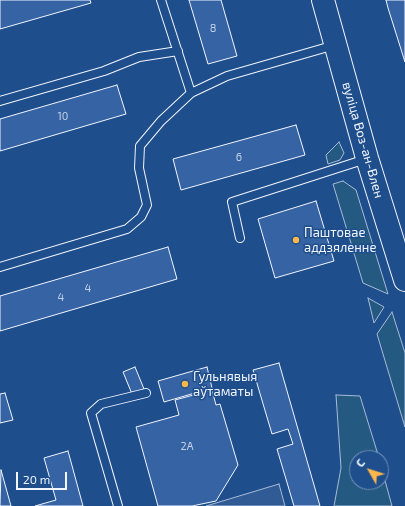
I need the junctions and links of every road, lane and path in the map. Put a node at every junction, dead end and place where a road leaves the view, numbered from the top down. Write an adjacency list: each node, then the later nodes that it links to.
1 (162, 0): 4 (lane)
2 (323, 0): 3 (main road, вуліца Воз-ан-Влен)
3 (335, 45): 5 (lane); 7 (main road, вуліца Воз-ан-Влен)
4 (178, 51): 5 (lane); 6 (lane)
5 (191, 93): 9 (lane)
6 (0, 101)
7 (367, 158): 8 (lane); 10 (main road, вуліца Воз-ан-Влен)
8 (240, 238)
9 (0, 267)
10 (405, 280)
11 (146, 393): 12 (lane)
12 (118, 506)

